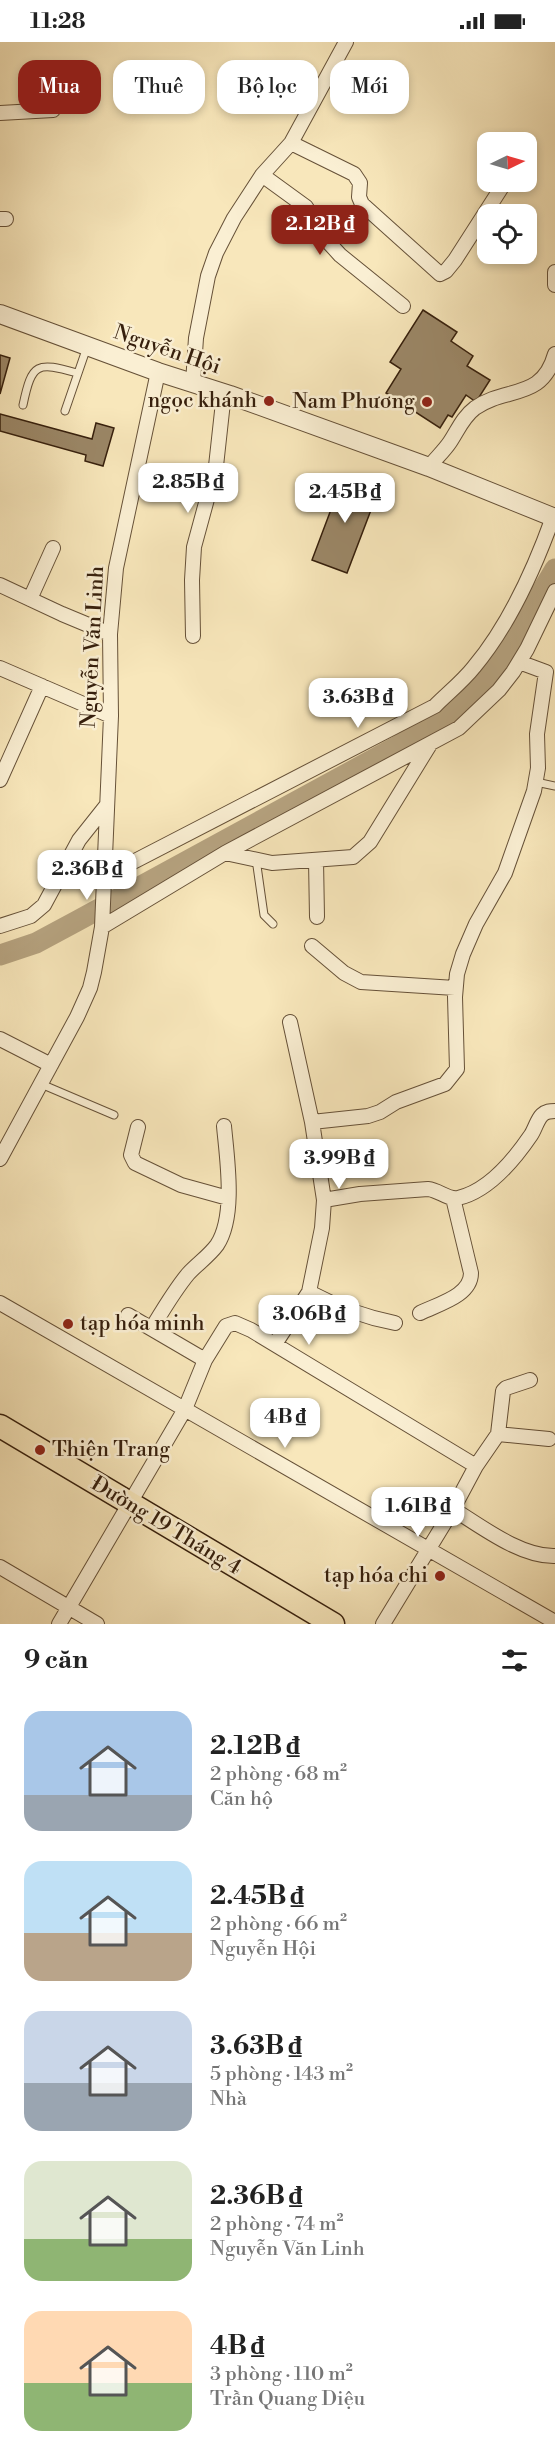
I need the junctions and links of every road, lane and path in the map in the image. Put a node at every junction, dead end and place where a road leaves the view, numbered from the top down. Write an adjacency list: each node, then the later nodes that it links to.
1 (346, 42): 4 (street)
2 (18, 112): 3 (street)
3 (0, 113)
4 (291, 143): 5 (street); 6 (street)
5 (262, 175): 9 (street); 15 (street)
6 (499, 192)
7 (555, 273): 8 (street)
8 (555, 285)
9 (403, 306)
10 (0, 314): 11 (street, Nguyễn Hội)
11 (87, 347): 13 (street, Nguyễn Hội); 14 (lane)
12 (555, 354): 16 (street)
13 (158, 372): 15 (street, Nguyễn Hội); 26 (street, Nguyễn Văn Linh)
14 (77, 373): 18 (lane); 19 (lane)
15 (193, 382): 17 (street, Nguyễn Hội)
16 (548, 383): 20 (street)
17 (224, 393): 20 (street, Nguyễn Hội); 27 (street)
18 (23, 405)
19 (65, 411)
20 (429, 466): 21 (street, Nguyễn Hội)
21 (554, 518): 40 (street)
22 (53, 548): 25 (street)
23 (0, 585): 25 (street)
24 (555, 591): 28 (street)
25 (30, 599): 26 (street)
26 (110, 634): 31 (street, Nguyễn Văn Linh)
27 (193, 636)
28 (519, 662): 32 (street); 34 (street)
29 (0, 668): 30 (street)
30 (42, 686): 31 (street); 33 (street)
31 (111, 716): 36 (street, Nguyễn Văn Linh)
32 (430, 744): 37 (street); 39 (street)
33 (0, 780)
34 (536, 782): 35 (lane); 46 (street)
35 (555, 786)
36 (106, 806): 40 (street, Nguyễn Văn Linh); 43 (street)
37 (225, 853): 38 (street); 44 (street)
38 (256, 859): 39 (street); 42 (lane)
39 (316, 860): 41 (street)
40 (104, 877): 44 (street, Nguyễn Văn Linh)
41 (317, 917)
42 (273, 924)
43 (0, 926)
44 (102, 927): 49 (street)
45 (312, 946): 46 (street)
46 (455, 988): 53 (street)
47 (290, 1022): 53 (street)
48 (0, 1039): 49 (street)
49 (51, 1065): 50 (street)
50 (40, 1084): 52 (lane); 56 (street)
51 (555, 1111): 58 (street)
52 (114, 1114)
53 (312, 1122): 59 (street)
54 (224, 1126): 57 (street)
55 (138, 1127): 57 (street)
56 (0, 1159)
57 (228, 1198): 65 (street)
58 (453, 1198): 59 (street); 62 (street)
59 (324, 1200): 60 (street)
60 (309, 1292): 64 (street); 66 (street)
61 (0, 1303): 69 (street)
62 (420, 1313)
63 (128, 1315): 65 (street)
64 (395, 1323)
65 (152, 1328): 67 (street)
66 (275, 1344): 67 (street); 73 (street)
67 (205, 1360): 69 (street)
68 (530, 1380): 71 (street)
69 (185, 1409): 74 (street); 76 (street)
70 (0, 1426): 74 (main road, Đường 19 Tháng 4)
71 (498, 1434): 72 (street); 73 (street)
72 (549, 1439)
73 (476, 1466): 75 (street)
74 (129, 1504): 79 (street); 83 (main road, Đường 19 Tháng 4)
75 (453, 1509): 76 (street); 77 (street)
76 (429, 1550): 80 (street); 84 (street)
77 (555, 1556)
78 (0, 1567): 79 (street)
79 (69, 1608): 81 (street); 82 (street)
80 (555, 1622)
81 (59, 1624)
82 (97, 1624)
83 (333, 1624)
84 (383, 1624)

